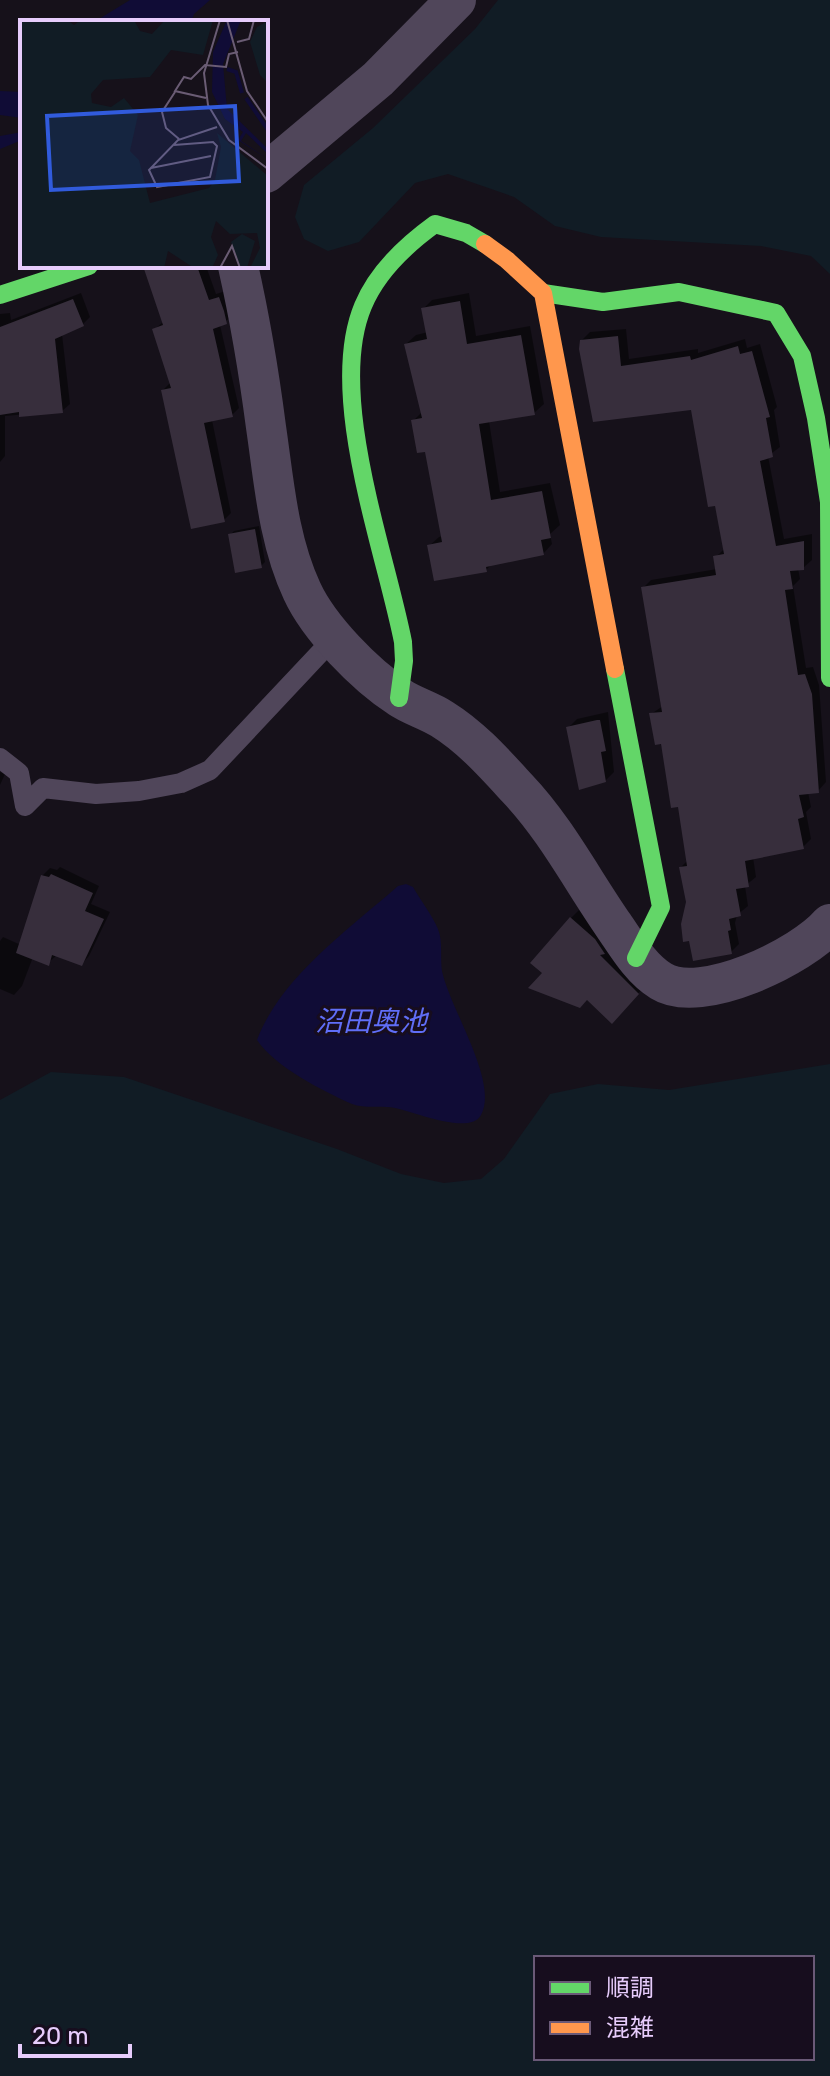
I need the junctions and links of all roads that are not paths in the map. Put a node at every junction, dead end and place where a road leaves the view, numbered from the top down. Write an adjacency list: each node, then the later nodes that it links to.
1 (456, 0): 2 (street)
2 (268, 171)
3 (83, 268): 6 (street)
4 (238, 268): 7 (street)
5 (543, 293): 8 (street); 9 (street); 12 (street)
6 (0, 295)
7 (334, 638): 9 (street); 10 (lane)
8 (830, 678)
9 (399, 698): 12 (street)
10 (0, 758)
11 (830, 924): 12 (street)
12 (636, 958)

